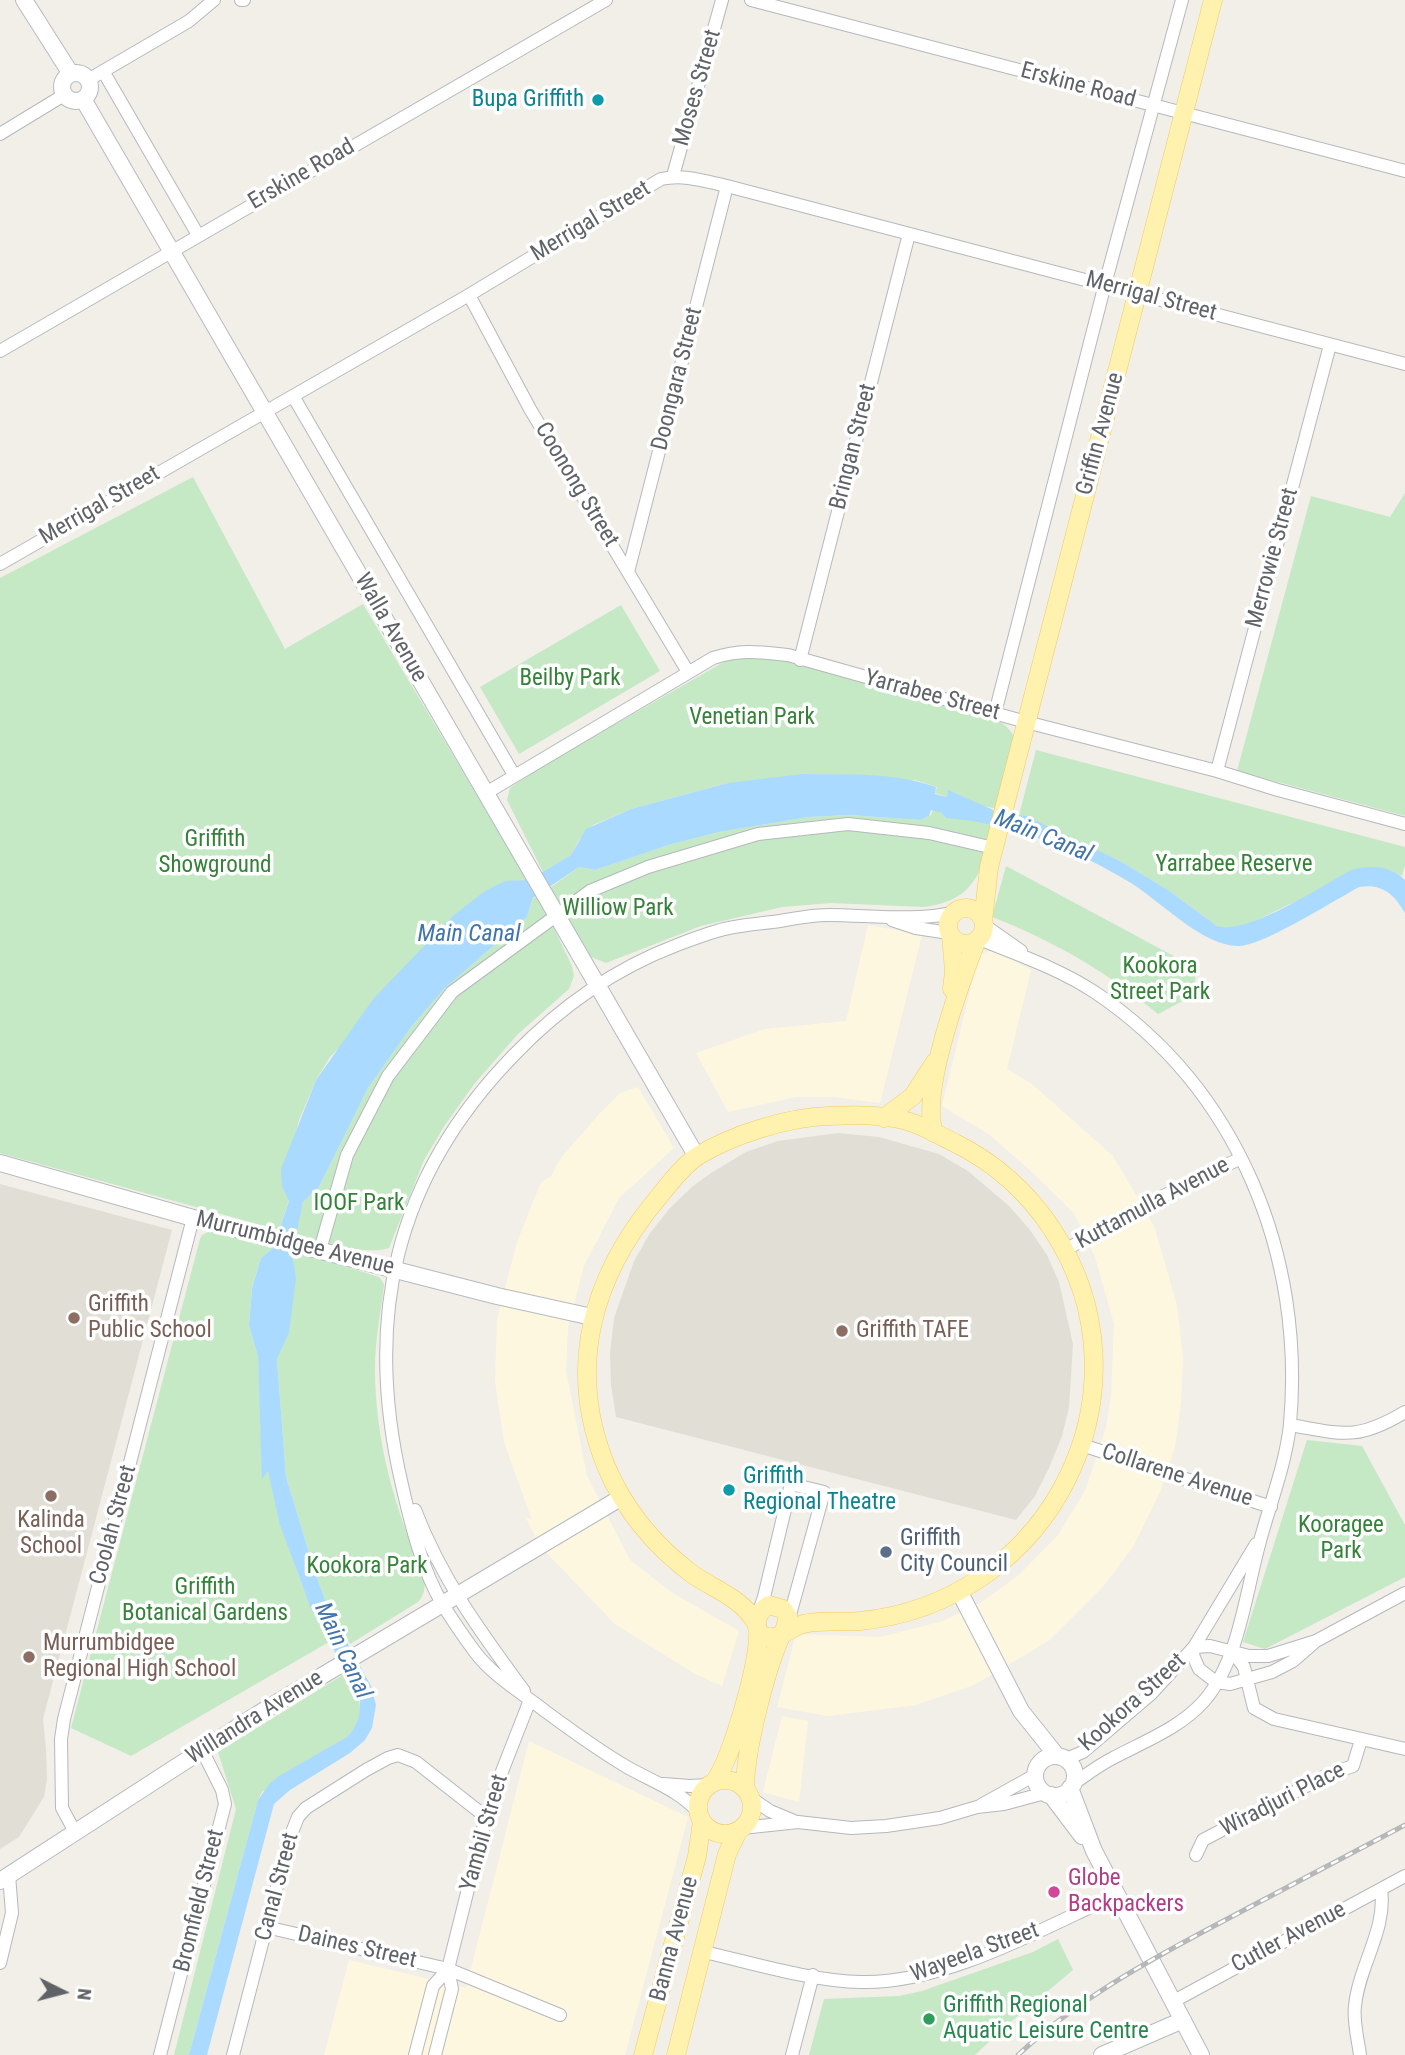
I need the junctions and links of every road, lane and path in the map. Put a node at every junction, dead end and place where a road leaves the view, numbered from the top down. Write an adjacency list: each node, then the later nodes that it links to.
1 (24, 0): 9 (street)
2 (214, 0): 8 (street)
3 (606, 0): 20 (street, Erskine Road)
4 (722, 0): 17 (street, Moses Street)
5 (751, 0): 13 (street, Erskine Road)
6 (1182, 0): 13 (street, Griffin Avenue)
7 (1213, 0): 14 (main road, Griffin Avenue)
8 (103, 71): 10 (street); 20 (street)
9 (71, 74): 10 (street); 11 (street)
10 (88, 80): 12 (street)
11 (64, 95): 12 (street); 15 (street)
12 (83, 99): 21 (street, Walla Avenue)
13 (1152, 105): 14 (street, Erskine Road); 22 (street, Griffin Avenue)
14 (1183, 114): 16 (street, Erskine Road); 23 (main road, Griffin Avenue)
15 (0, 134)
16 (1405, 171)
17 (673, 176): 18 (street, Merrigal Street); 24 (street, Merrigal Street)
18 (727, 186): 19 (street, Merrigal Street); 31 (street, Doongara Street)
19 (909, 234): 22 (street, Merrigal Street); 32 (street, Bringan Street)
20 (198, 235): 21 (street, Erskine Road)
21 (171, 251): 26 (street, Erskine Road); 29 (street, Walla Avenue)
22 (1105, 284): 23 (street, Merrigal Street); 34 (street, Griffin Avenue)
23 (1137, 294): 25 (street, Merrigal Street); 35 (main road, Griffin Avenue)
24 (469, 295): 28 (street, Merrigal Street); 31 (street, Coonong Street)
25 (1330, 345): 27 (street, Merrigal Street); 36 (street, Merrowie Street)
26 (0, 351)
27 (1405, 364)
28 (293, 396): 29 (street, Merrigal Street); 37 (street, Walla Avenue)
29 (265, 412): 30 (street, Merrigal Street); 38 (street, Walla Avenue)
30 (0, 564)
31 (628, 572): 33 (street, Coonong Street)
32 (800, 660): 33 (street, Yarrabee Street); 34 (street, Yarrabee Street)
33 (688, 672): 37 (street, Yarrabee Street)
34 (995, 713): 35 (street, Yarrabee Street)
35 (1026, 722): 36 (street, Yarrabee Street); 40 (main road, Griffin Avenue)
36 (1217, 771): 39 (street, Yarrabee Street)
37 (514, 775): 38 (street, Yarrabee Street)
38 (485, 793): 43 (street, Walla Avenue)
39 (1405, 824)
40 (996, 840): 41 (main road, Griffin Avenue); 43 (street)
41 (989, 867): 42 (main road, Griffin Avenue); 45 (main road, Griffin Avenue)
42 (958, 910): 44 (street); 45 (main road); 46 (main road)
43 (557, 915): 47 (street, Walla Avenue); 56 (street)
44 (887, 918): 46 (street); 47 (street)
45 (981, 932): 46 (main road); 48 (main road, Griffin Avenue); 53 (street, Kookora Street)
46 (950, 934): 48 (main road, Griffin Avenue)
47 (596, 984): 52 (street, Walla Avenue); 58 (street)
48 (947, 1031): 49 (main road, Griffin Avenue)
49 (942, 1050): 50 (main road, Griffin Avenue); 51 (main road, Griffin Avenue)
50 (884, 1118): 51 (main road); 52 (main road)
51 (934, 1133): 57 (main road)
52 (697, 1157): 59 (main road)
53 (1241, 1158): 57 (street, Kuttamulla Avenue); 61 (street, Kookora Street)
54 (0, 1163): 55 (street, Murrumbidgee Avenue)
55 (193, 1218): 56 (street, Murrumbidgee Avenue); 94 (street, Coolah Street)
56 (320, 1250): 58 (street, Murrumbidgee Avenue)
57 (1065, 1250): 62 (main road)
58 (395, 1269): 59 (street, Murrumbidgee Avenue); 68 (street)
59 (592, 1317): 63 (main road)
60 (1405, 1412): 61 (street)
61 (1290, 1425): 64 (street, Kookora Street)
62 (1082, 1445): 64 (street, Collarene Avenue); 66 (main road)
63 (622, 1497): 68 (street, Willandra Avenue); 69 (main road)
64 (1271, 1507): 65 (street, Kookora Street)
65 (1261, 1535): 72 (street, Kookora Street); 73 (street, Kookora Street)
66 (958, 1591): 70 (main road); 78 (street)
67 (1405, 1593): 71 (street)
68 (449, 1599): 76 (street); 81 (street, Willandra Avenue)
69 (757, 1622): 70 (main road); 70 (main road); 70 (street); 77 (main road)
70 (785, 1629): 77 (main road)
71 (1316, 1641): 73 (street); 74 (street)
72 (1194, 1647): 73 (street); 75 (street); 82 (street, Kookora Street)
73 (1231, 1651): 74 (street); 75 (street, Kookora Street)
74 (1248, 1680): 75 (street); 79 (street)
75 (1216, 1682): 86 (street, Kookora Street)
76 (530, 1700): 84 (street); 90 (street, Yambil Street)
77 (752, 1704): 85 (main road); 87 (main road)
78 (1021, 1711): 82 (street); 83 (street)
79 (1361, 1740): 80 (street); 96 (street, Wiradjuri Place)
80 (1405, 1749)
81 (202, 1750): 94 (street, Willandra Avenue); 110 (street, Bromfield Street)
82 (1061, 1757): 83 (street); 86 (street)
83 (1036, 1771): 88 (street); 89 (street)
84 (659, 1783): 85 (street); 91 (street)
85 (712, 1783): 87 (main road); 91 (main road)
86 (1072, 1786): 88 (street); 95 (street)
87 (749, 1794): 92 (street); 93 (main road)
88 (1048, 1794): 89 (street); 95 (street)
89 (977, 1807): 92 (street)
90 (486, 1817): 101 (street, Canal Street); 105 (street, Yambil Street)
91 (700, 1817): 93 (main road); 102 (main road, Banna Avenue)
92 (798, 1822): 93 (street)
93 (740, 1829): 103 (main road, Banna Avenue)
94 (75, 1832): 98 (street, Willandra Avenue)
95 (1094, 1852): 100 (street)
96 (1196, 1854)
97 (1405, 1876): 99 (street, Cutler Avenue)
98 (4, 1878): 104 (street)
99 (1381, 1889): 107 (street, Cutler Avenue); 119 (street)
100 (1116, 1895): 106 (street, Wayeela Street); 107 (street)
101 (266, 1927): 105 (street, Daines Street); 111 (street, Canal Street)
102 (672, 1945): 103 (main road); 114 (main road, Banna Avenue)
103 (704, 1952): 106 (street, Wayeela Street); 115 (main road, Banna Avenue)
104 (0, 1963)
105 (448, 1969): 108 (street, Daines Street); 112 (street, Yambil Street); 113 (street, Yambil Street)
106 (813, 1976): 116 (street)
107 (1174, 2001): 109 (street)
108 (560, 2015)
109 (1183, 2020): 117 (street); 118 (street)
110 (160, 2055)
111 (233, 2055)
112 (415, 2055)
113 (435, 2055)
114 (643, 2055)
115 (676, 2055)
116 (792, 2055)
117 (1102, 2055)
118 (1200, 2055)
119 (1360, 2055)

